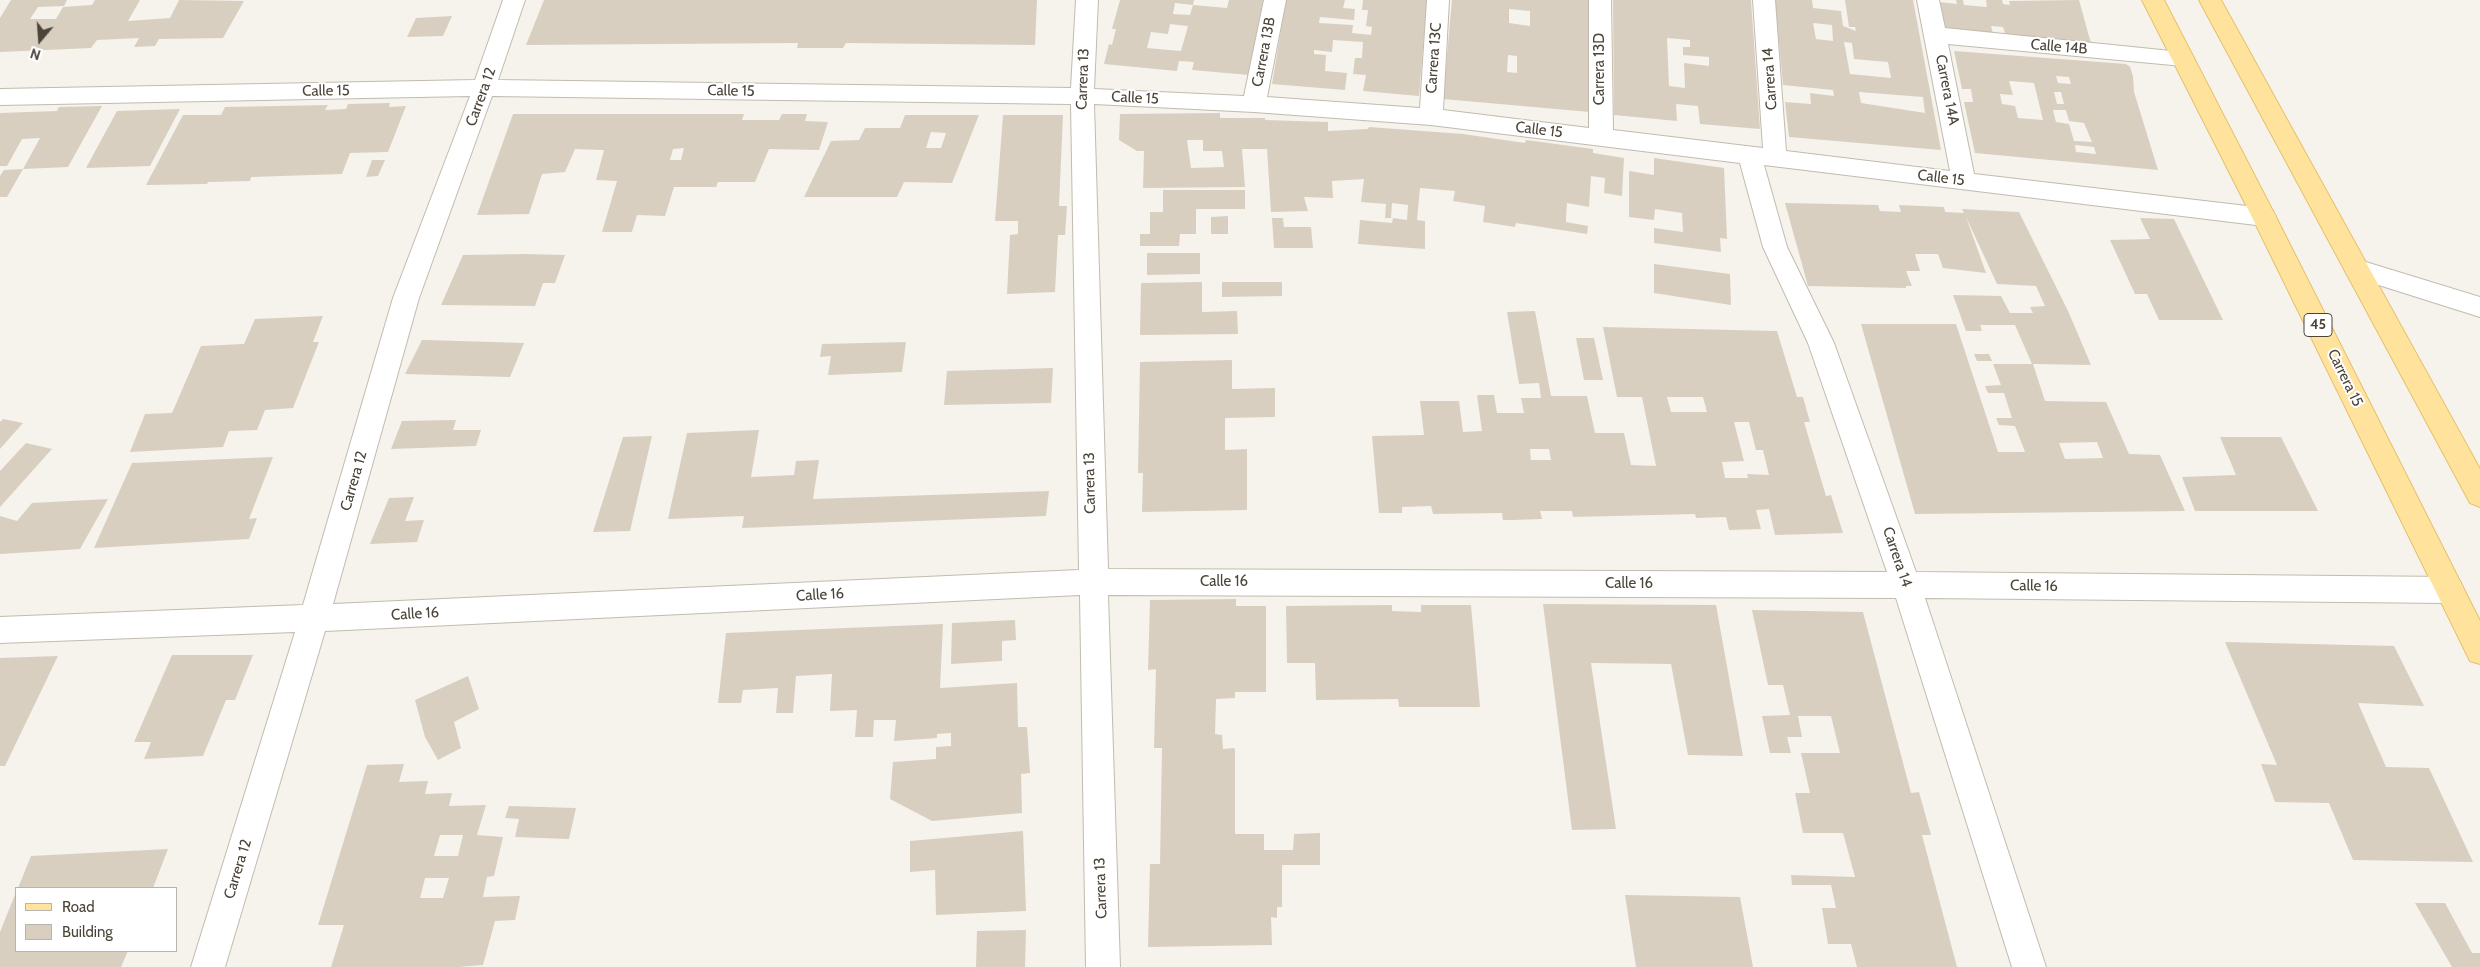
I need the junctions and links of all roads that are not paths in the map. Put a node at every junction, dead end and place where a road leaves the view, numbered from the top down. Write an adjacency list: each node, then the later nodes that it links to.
1 (514, 0): 12 (street, Carrera 12)
2 (1087, 0): 13 (street, Carrera 13)
3 (1275, 0): 15 (street, Carrera 13B)
4 (1438, 0): 16 (street, Carrera 13C)
5 (1600, 0): 17 (street, Carrera 13D)
6 (1764, 0): 18 (street, Carrera 14)
7 (1928, 0): 10 (street, Carrera 14A)
8 (2153, 0): 11 (main road, Carrera 15 / 45)
9 (2210, 0): 21 (main road)
10 (1936, 35): 11 (street, Calle 14B); 19 (street, Carrera 14A)
11 (2182, 58): 20 (main road, Carrera 15 / 45)
12 (484, 88): 13 (street, Calle 15); 14 (street, Calle 15); 27 (street, Carrera 12)
13 (1082, 96): 15 (street, Calle 15); 24 (street, Carrera 13)
14 (0, 97)
15 (1254, 104): 16 (street, Calle 15)
16 (1430, 117): 17 (street, Calle 15)
17 (1601, 138): 18 (street, Calle 15)
18 (1762, 156): 19 (street, Calle 15); 25 (street, Carrera 14)
19 (1964, 181): 20 (street, Calle 15)
20 (2264, 217): 26 (main road, Carrera 15 / 45)
21 (2356, 268): 22 (street); 23 (main road)
22 (2480, 308)
23 (2480, 495)
24 (1092, 582): 25 (street, Calle 16); 27 (street, Calle 16); 31 (street, Carrera 13)
25 (1906, 585): 26 (street, Calle 16); 32 (street, Carrera 14)
26 (2450, 590): 29 (main road, Carrera 15 / 45)
27 (314, 618): 28 (street, Calle 16); 30 (street, Carrera 12)
28 (0, 630)
29 (2480, 650)
30 (208, 967)
31 (1103, 967)
32 (2029, 967)

